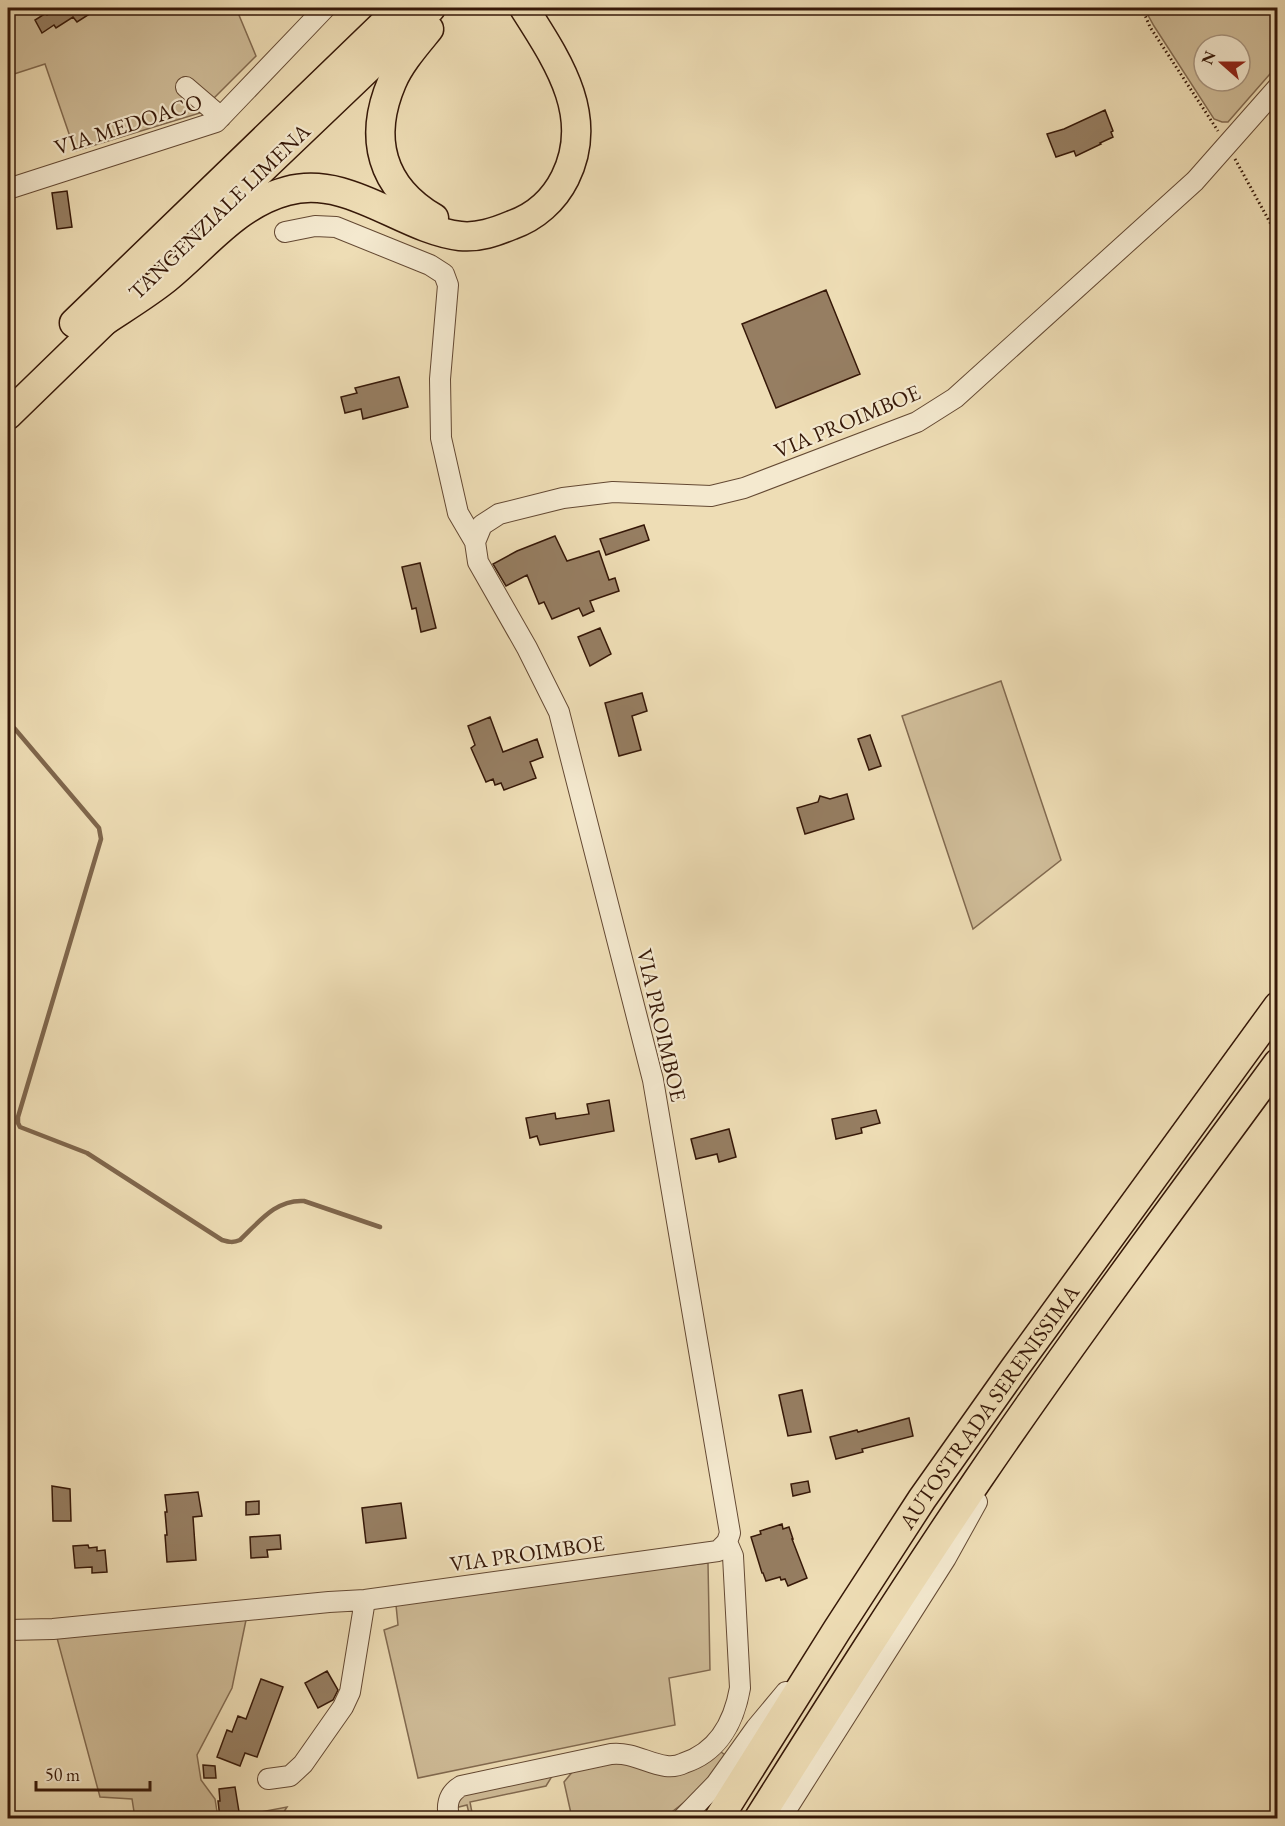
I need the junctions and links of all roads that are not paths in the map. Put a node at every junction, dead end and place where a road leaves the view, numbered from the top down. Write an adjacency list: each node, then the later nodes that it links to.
1 (325, 8): 9 (street, VIA MEDOACO)
2 (373, 8): 10 (highway)
3 (400, 8): 10 (highway, TANGENZIALE LIMENA)
4 (431, 8): 14 (highway, TANGENZIALE LIMENA)
5 (448, 8): 12 (highway)
6 (527, 12): 12 (highway)
7 (186, 87): 9 (street)
8 (1278, 87): 17 (street, VIA PROIMBOE)
9 (221, 117): 11 (street, VIA MEDOACO)
10 (217, 184): 15 (highway, TANGENZIALE LIMENA)
11 (8, 189)
12 (497, 231): 14 (highway)
13 (285, 232): 17 (street, VIA PROIMBOE)
14 (100, 324): 16 (highway, TANGENZIALE LIMENA)
15 (8, 387)
16 (8, 414)
17 (475, 542): 21 (street, VIA PROIMBOE)
18 (1278, 1006): 24 (highway, AUTOSTRADA SERENISSIMA)
19 (1278, 1064): 20 (highway, AUTOSTRADA SERENISSIMA)
20 (1040, 1391): 29 (highway, AUTOSTRADA SERENISSIMA); 30 (street)
21 (727, 1542): 22 (street, VIA PROIMBOE); 26 (street, VIA PROIMBOE)
22 (365, 1600): 23 (street, VIA PROIMBOE); 25 (street)
23 (8, 1630)
24 (837, 1630): 27 (street); 28 (highway, AUTOSTRADA SERENISSIMA)
25 (268, 1779)
26 (449, 1818)
27 (683, 1818)
28 (719, 1818)
29 (759, 1818)
30 (781, 1818)

